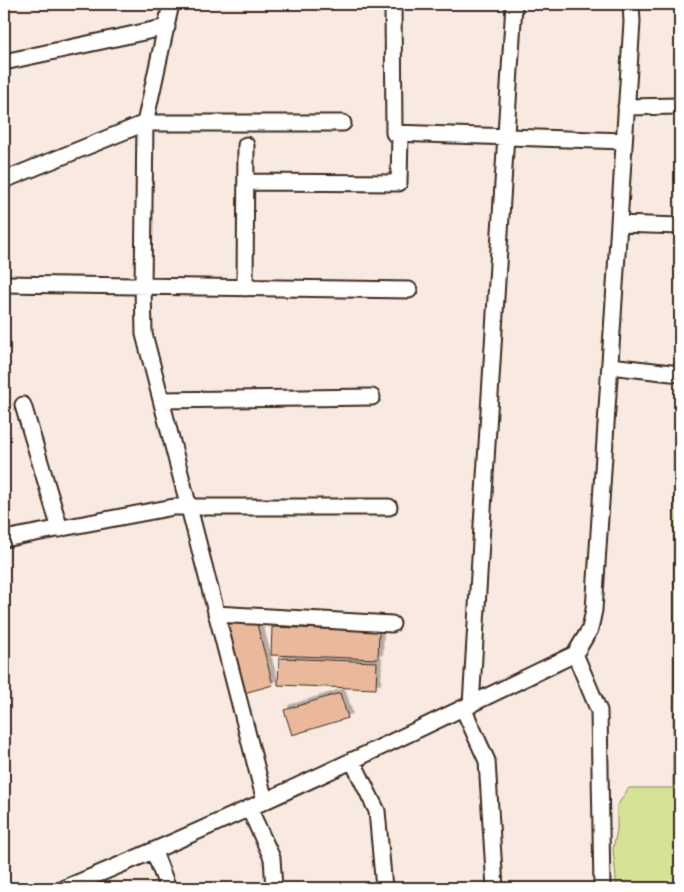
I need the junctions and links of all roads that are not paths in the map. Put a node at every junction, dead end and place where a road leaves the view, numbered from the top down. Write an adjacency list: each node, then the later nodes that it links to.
1 (171, 4): 5 (street)
2 (393, 4): 11 (street)
3 (514, 4): 12 (street)
4 (631, 4): 8 (street)
5 (167, 27): 6 (street); 9 (street)
6 (4, 62)
7 (680, 106): 8 (street)
8 (626, 107): 13 (street)
9 (145, 123): 10 (street); 15 (street); 21 (street)
10 (343, 124)
11 (400, 133): 12 (street); 17 (street)
12 (507, 136): 13 (street); 36 (street)
13 (624, 141): 18 (street)
14 (246, 144): 17 (street)
15 (11, 175): 16 (street)
16 (4, 180)
17 (246, 182): 22 (street)
18 (619, 224): 19 (street); 24 (street)
19 (680, 226)
20 (4, 284): 21 (street)
21 (142, 286): 22 (street); 27 (street)
22 (245, 288): 23 (street)
23 (409, 290)
24 (610, 366): 25 (street); 35 (street)
25 (680, 374)
26 (372, 397): 27 (street)
27 (161, 400): 29 (street)
28 (24, 405): 31 (street)
29 (188, 507): 30 (street); 31 (street); 33 (street)
30 (389, 507)
31 (60, 529): 32 (street)
32 (4, 539)
33 (216, 614): 34 (street); 38 (street)
34 (392, 624)
35 (575, 654): 36 (street); 46 (street)
36 (467, 706): 37 (street); 45 (street)
37 (352, 760): 38 (street); 44 (street)
38 (265, 801): 39 (street)
39 (248, 808): 40 (street); 43 (street)
40 (154, 852): 41 (street); 42 (street)
41 (65, 888)
42 (168, 888)
43 (274, 888)
44 (384, 888)
45 (495, 888)
46 (602, 888)

